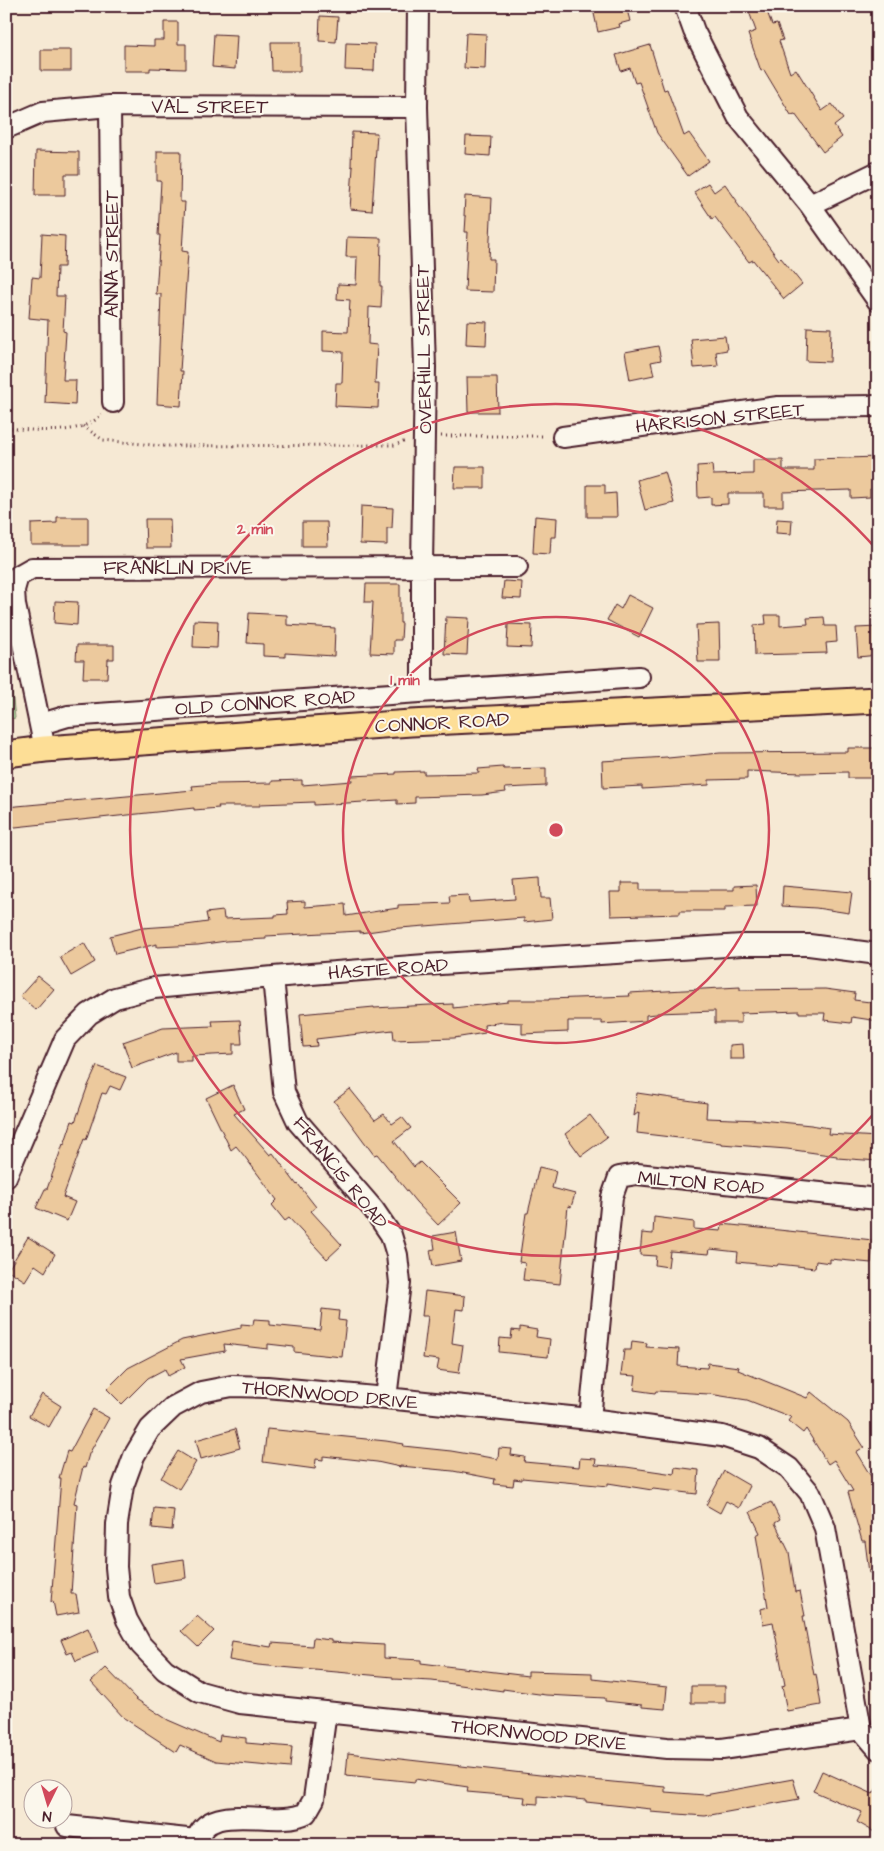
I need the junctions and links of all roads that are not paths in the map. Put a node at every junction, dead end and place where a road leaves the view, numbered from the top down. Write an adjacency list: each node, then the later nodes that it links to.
1 (418, 6): 4 (street, OVERHILL STREET)
2 (685, 6): 7 (street)
3 (110, 106): 4 (street, VAL STREET); 5 (street, VAL STREET); 9 (street, ANNA STREET)
4 (417, 107): 12 (street, OVERHILL STREET)
5 (6, 128)
6 (878, 172): 7 (street)
7 (810, 205): 8 (street)
8 (878, 301)
9 (112, 402)
10 (878, 406): 11 (street, HARRISON STREET)
11 (563, 437)
12 (422, 566): 13 (street, FRANKLIN DRIVE); 15 (street, OVERHILL STREET); 17 (street, FRANKLIN DRIVE)
13 (517, 567)
14 (639, 677): 15 (street, OLD CONNOR ROAD)
15 (422, 691): 17 (street, OLD CONNOR ROAD)
16 (878, 700): 18 (main road, CONNOR ROAD)
17 (41, 724): 18 (street, FRANKLIN DRIVE)
18 (45, 749): 19 (main road, CONNOR ROAD)
19 (6, 754)
20 (878, 954): 21 (street, HASTIE ROAD)
21 (274, 977): 22 (street, HASTIE ROAD); 24 (street, FRANCIS ROAD)
22 (6, 1177)
23 (878, 1199): 25 (street, MILTON ROAD)
24 (386, 1398): 25 (street, THORNWOOD DRIVE); 26 (street, THORNWOOD DRIVE)
25 (590, 1419): 27 (street, THORNWOOD DRIVE)
26 (326, 1712): 27 (street, THORNWOOD DRIVE); 30 (street)
27 (861, 1729): 28 (street)
28 (878, 1749)
29 (72, 1827): 30 (street)
30 (196, 1842)

